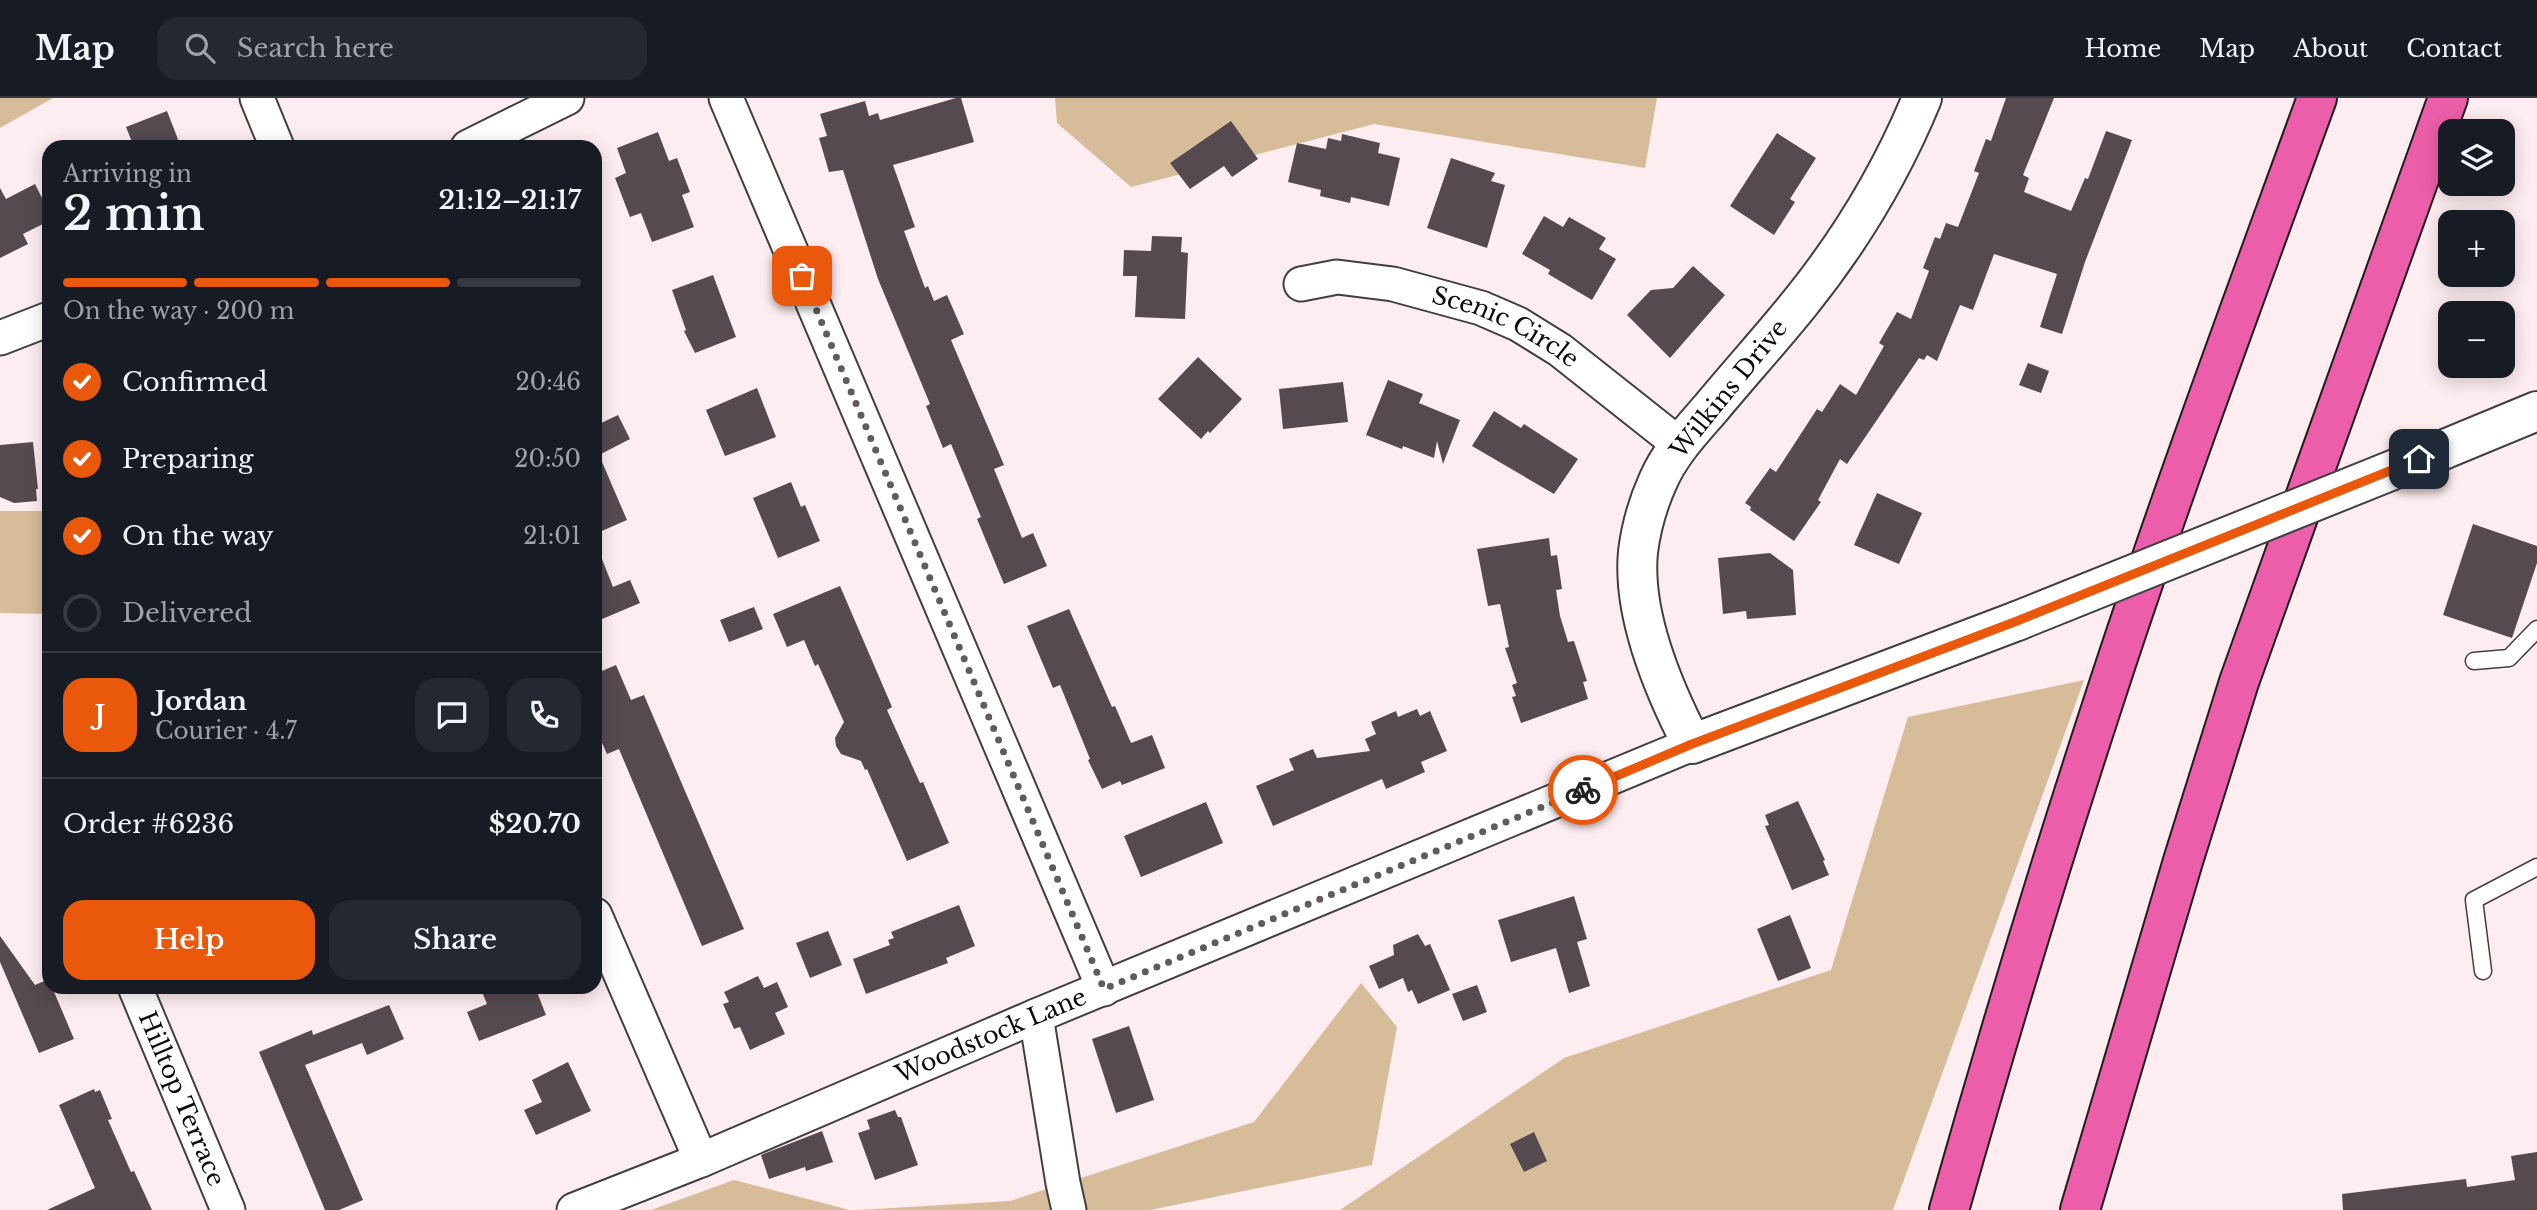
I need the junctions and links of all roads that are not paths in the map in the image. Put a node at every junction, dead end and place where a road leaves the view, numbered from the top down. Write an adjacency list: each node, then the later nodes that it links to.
1 (257, 98): 7 (street)
2 (567, 98): 8 (street)
3 (726, 98): 20 (street)
4 (1922, 98): 13 (street, Wilkins Drive)
5 (2316, 98): 27 (highway)
6 (2448, 98): 28 (highway)
7 (274, 140)
8 (482, 140)
9 (1301, 284): 13 (street, Scenic Circle)
10 (42, 322): 11 (street)
11 (0, 338)
12 (2537, 411): 16 (street, Woodstock Lane, bridge)
13 (1679, 445): 16 (street, Wilkins Drive)
14 (2537, 629): 15 (lane)
15 (2474, 661)
16 (1692, 744): 20 (street, Woodstock Lane)
17 (2537, 867): 19 (lane)
18 (602, 931): 23 (street)
19 (2483, 971)
20 (1104, 989): 22 (street, Woodstock Lane)
21 (138, 994): 24 (street, Hilltop Terrace)
22 (1036, 1016): 23 (street, Woodstock Lane); 26 (street)
23 (701, 1160): 25 (street, Woodstock Lane)
24 (228, 1210)
25 (574, 1210)
26 (1069, 1210)
27 (1949, 1210)
28 (2080, 1210)

